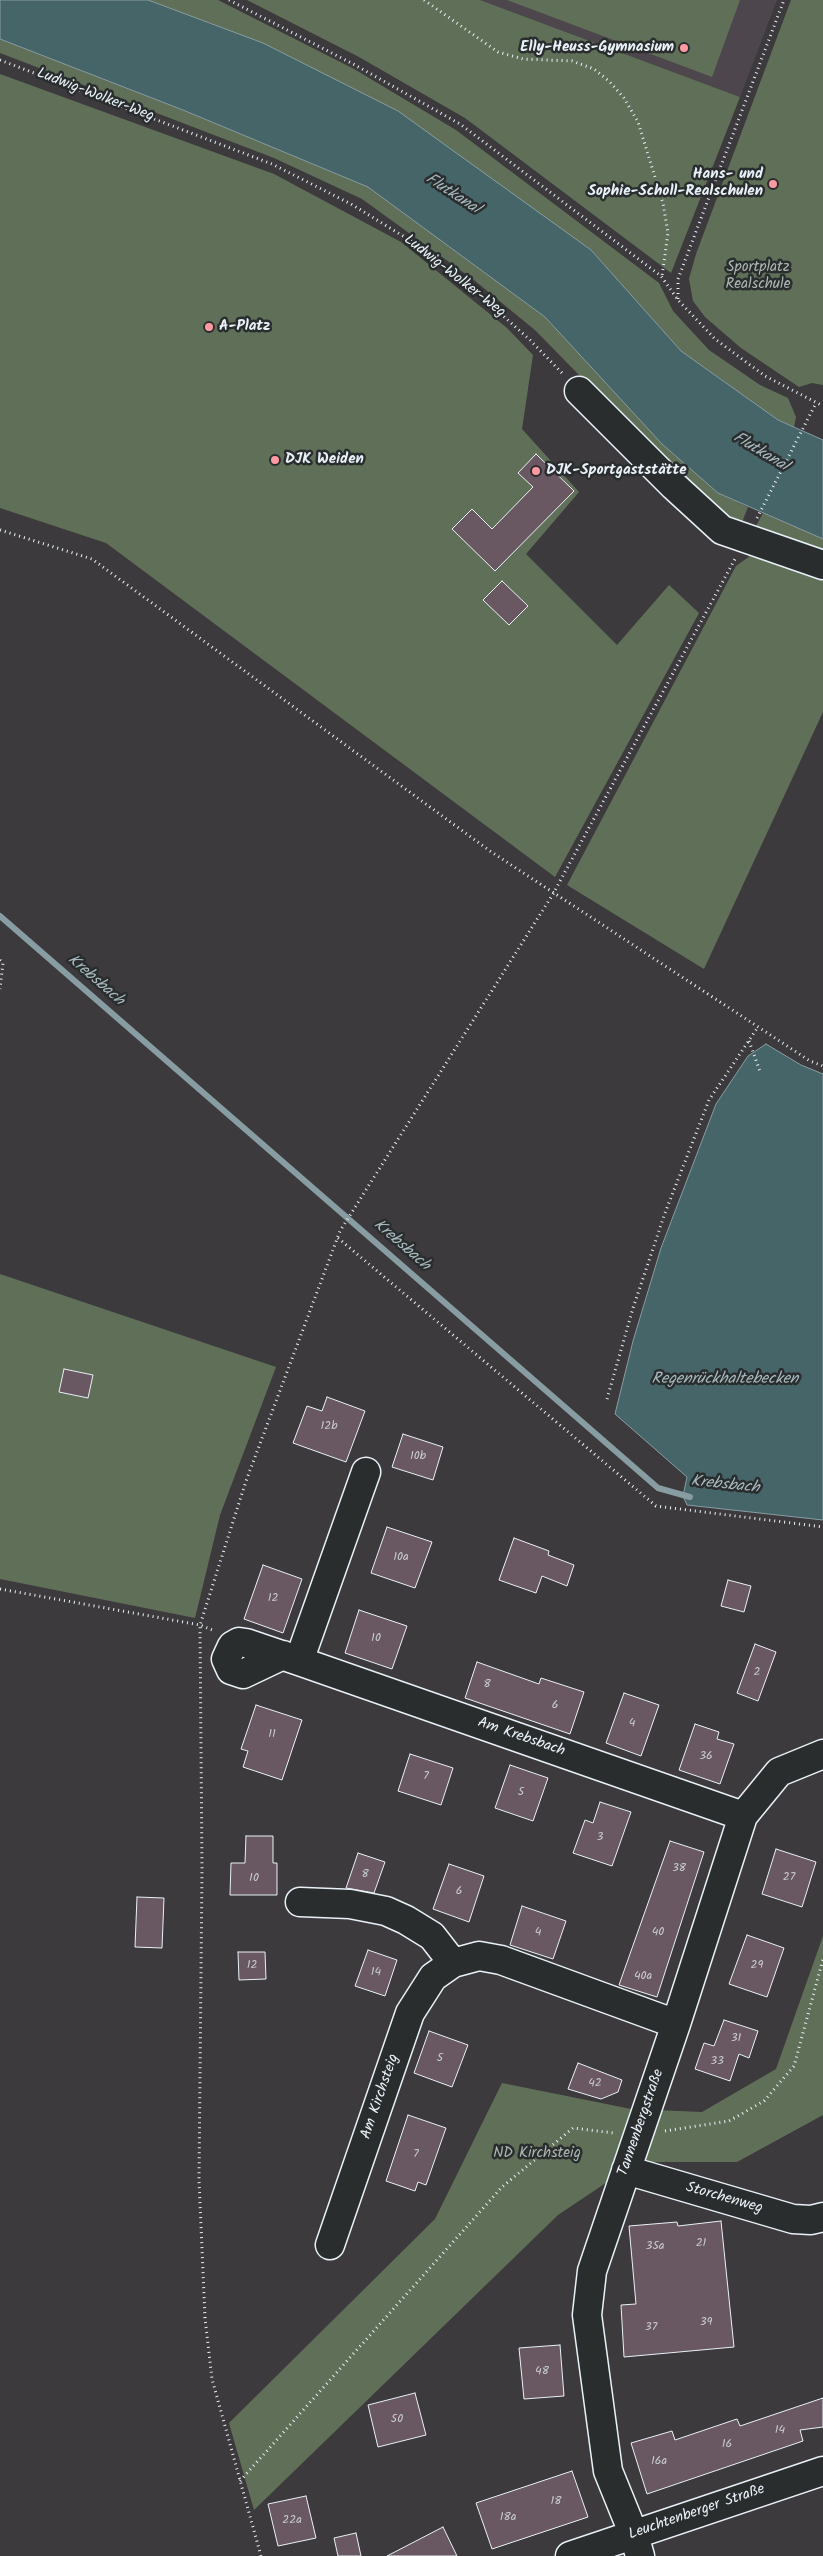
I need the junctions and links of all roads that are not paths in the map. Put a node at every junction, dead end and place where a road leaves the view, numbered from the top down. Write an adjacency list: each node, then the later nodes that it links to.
1 (579, 391): 2 (street)
2 (823, 565)
3 (366, 1472): 5 (street, Am Krebsbach)
4 (823, 1754): 5 (street, Tannenbergstraße)
5 (743, 1816): 8 (street, Tannenbergstraße)
6 (300, 1902): 7 (street)
7 (454, 1963): 8 (street, Am Kirchsteig); 11 (street, Am Kirchsteig)
8 (676, 2024): 9 (street, Tannenbergstraße)
9 (626, 2170): 10 (street, Storchenweg); 13 (street, Tannenbergstraße)
10 (823, 2217)
11 (330, 2245)
12 (823, 2470): 13 (street, Leuchtenberger Straße)
13 (637, 2545): 14 (street, Leuchtenberger Straße)
14 (570, 2556)

